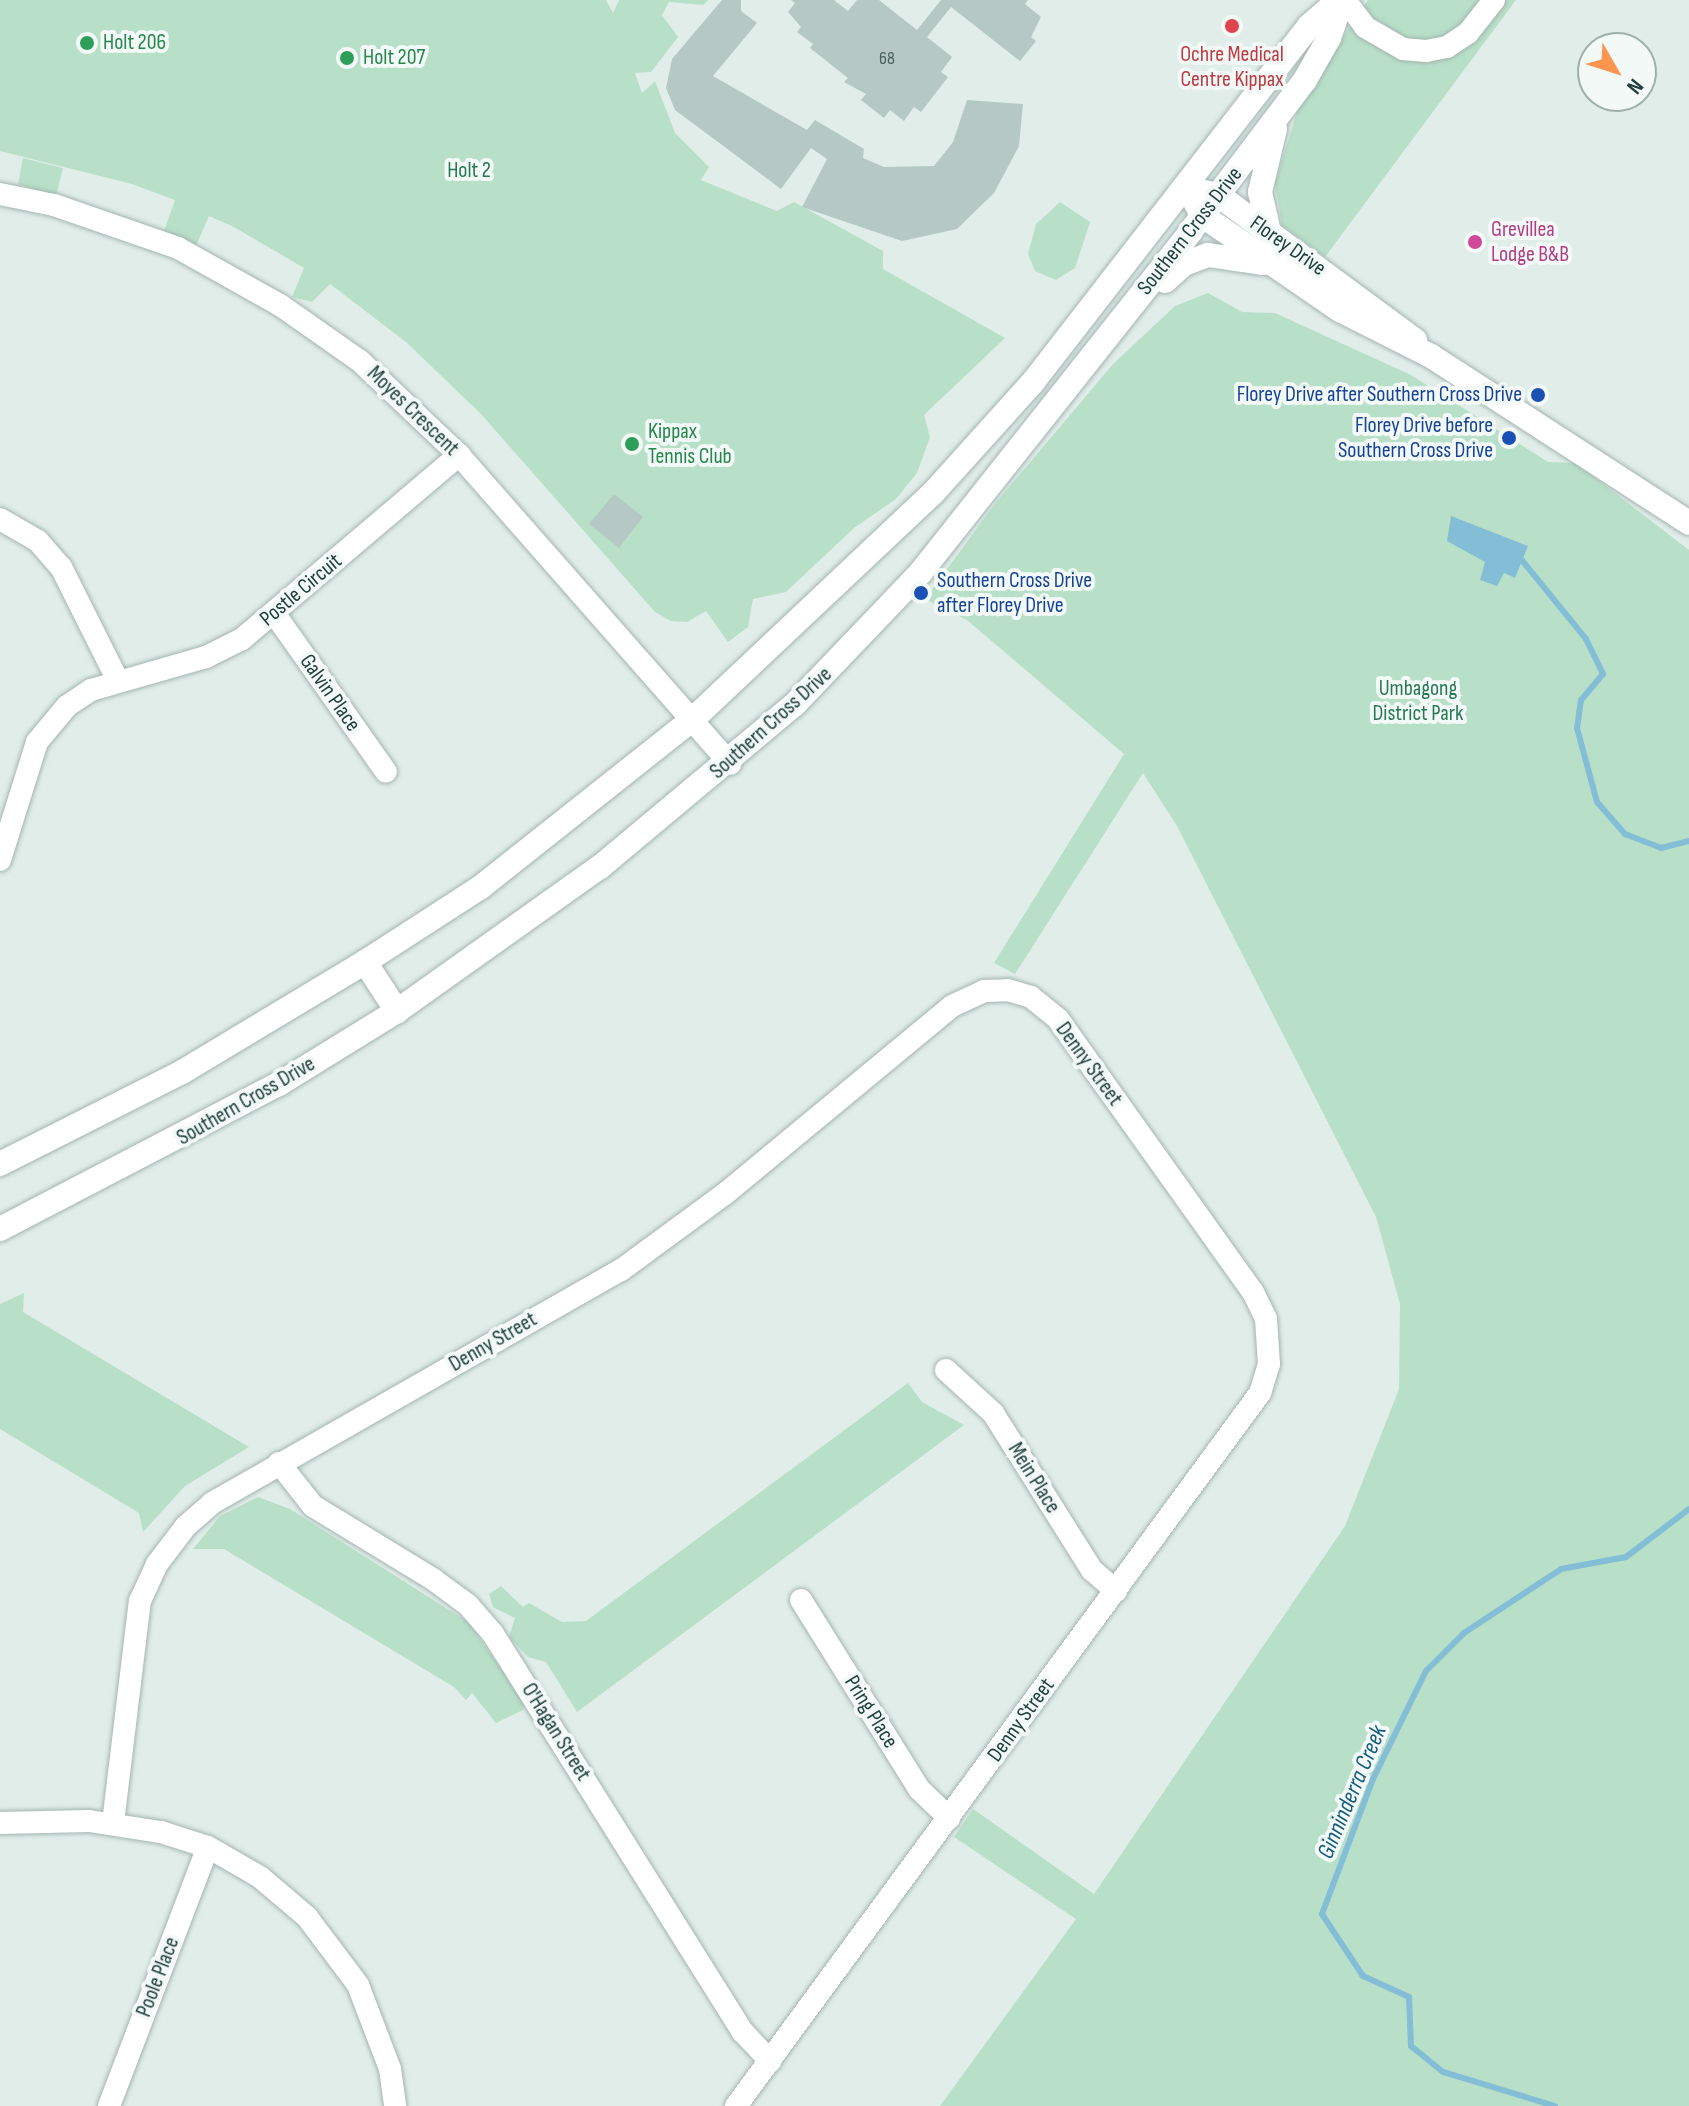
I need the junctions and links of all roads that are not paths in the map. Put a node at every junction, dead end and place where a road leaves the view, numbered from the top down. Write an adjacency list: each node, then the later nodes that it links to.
1 (1342, 0): 2 (street); 3 (main road, Southern Cross Drive); 4 (main road, Southern Cross Drive)
2 (1494, 0)
3 (1279, 116): 6 (main road, Southern Cross Drive); 8 (main road)
4 (1186, 188): 6 (main road, Florey Drive); 7 (main road, Florey Drive); 17 (main road, Southern Cross Drive)
5 (0, 194): 12 (street, Moyes Crescent)
6 (1218, 195): 7 (main road, Southern Cross Drive); 8 (main road, Florey Drive)
7 (1203, 216): 9 (main road, Florey Drive); 11 (main road, Southern Cross Drive)
8 (1269, 232): 10 (main road, Florey Drive)
9 (1273, 265): 10 (main road, Florey Drive); 11 (main road)
10 (1431, 356): 14 (main road, Florey Drive)
11 (1087, 358): 18 (main road, Southern Cross Drive)
12 (459, 455): 15 (street, Postle Circuit); 17 (street, Moyes Crescent)
13 (0, 519): 16 (street)
14 (1689, 523)
15 (274, 613): 16 (street, Postle Circuit); 19 (street, Galvin Place)
16 (118, 681): 20 (street, Postle Circuit)
17 (692, 720): 18 (street, Moyes Crescent); 21 (main road, Southern Cross Drive)
18 (730, 764): 22 (main road, Southern Cross Drive)
19 (386, 772)
20 (0, 860)
21 (365, 962): 22 (main road); 23 (main road, Southern Cross Drive)
22 (397, 1011): 24 (main road, Southern Cross Drive)
23 (0, 1164)
24 (0, 1229)
25 (946, 1370): 27 (street, Mein Place)
26 (279, 1463): 27 (street, Denny Street); 31 (street, Denny Street); 33 (street, O'Hagan Street)
27 (1116, 1591): 29 (street, Denny Street)
28 (801, 1600): 29 (street, Pring Place)
29 (949, 1818): 33 (street, Denny Street)
30 (0, 1823): 31 (street)
31 (113, 1823): 32 (street)
32 (208, 1847): 34 (street, Poole Place); 35 (street)
33 (770, 2061): 36 (street, Denny Street)
34 (109, 2106)
35 (395, 2106)
36 (736, 2106)

